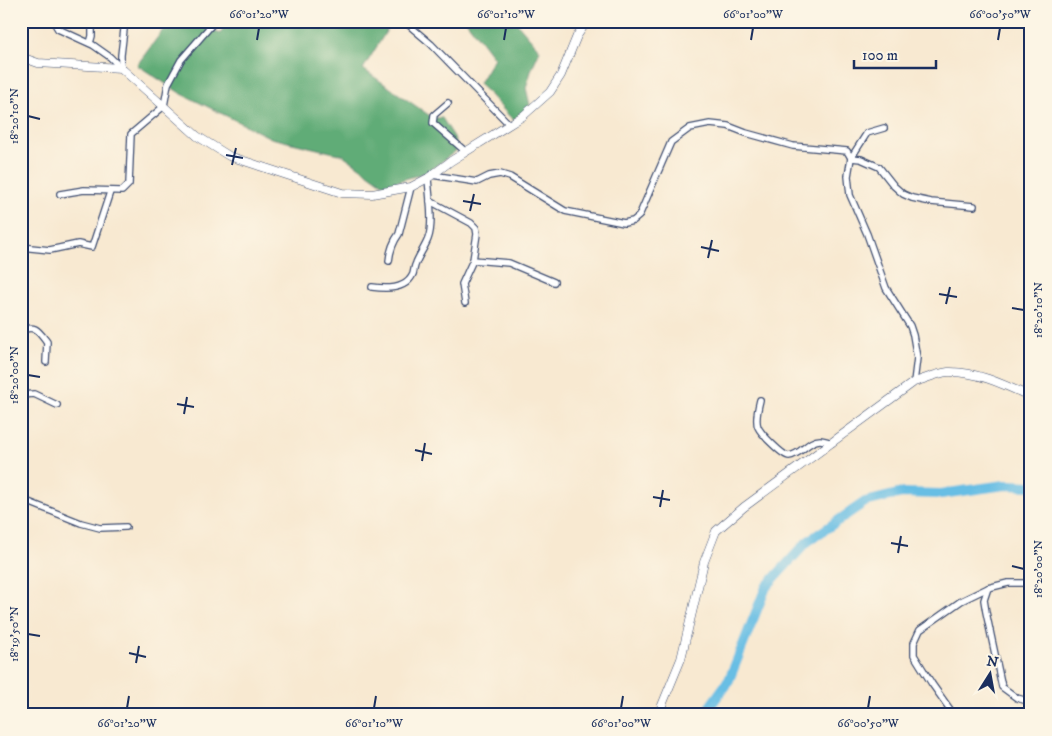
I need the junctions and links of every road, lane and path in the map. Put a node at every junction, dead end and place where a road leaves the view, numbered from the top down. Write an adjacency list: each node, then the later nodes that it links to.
1 (55, 21): 7 (street)
2 (92, 21): 7 (street)
3 (125, 21): 9 (street)
4 (214, 21): 11 (street)
5 (404, 21): 12 (street)
6 (586, 21): 12 (street)
7 (90, 43): 9 (street)
8 (21, 57): 9 (street)
9 (121, 68): 11 (street)
10 (448, 103): 14 (street)
11 (164, 106): 17 (street); 18 (street)
12 (509, 124): 14 (street)
13 (884, 128): 15 (street)
14 (466, 152): 16 (street)
15 (851, 158): 16 (street); 21 (street); 30 (street)
16 (430, 176): 17 (street); 20 (street)
17 (411, 187): 24 (street)
18 (110, 192): 19 (street); 22 (street)
19 (60, 194)
20 (430, 201): 23 (street); 26 (street)
21 (974, 206)
22 (21, 247)
23 (472, 260): 25 (street); 27 (street)
24 (389, 261)
25 (554, 282)
26 (375, 287)
27 (465, 302)
28 (21, 330): 29 (street)
29 (46, 362)
30 (914, 382): 31 (street); 35 (street)
31 (1031, 397)
32 (21, 398): 34 (street)
33 (760, 400): 35 (street)
34 (57, 405)
35 (832, 443): 41 (street)
36 (21, 499): 37 (street)
37 (126, 527)
38 (1031, 583): 39 (street)
39 (988, 588): 40 (street); 42 (street)
40 (1031, 702)
41 (658, 715)
42 (954, 715)

